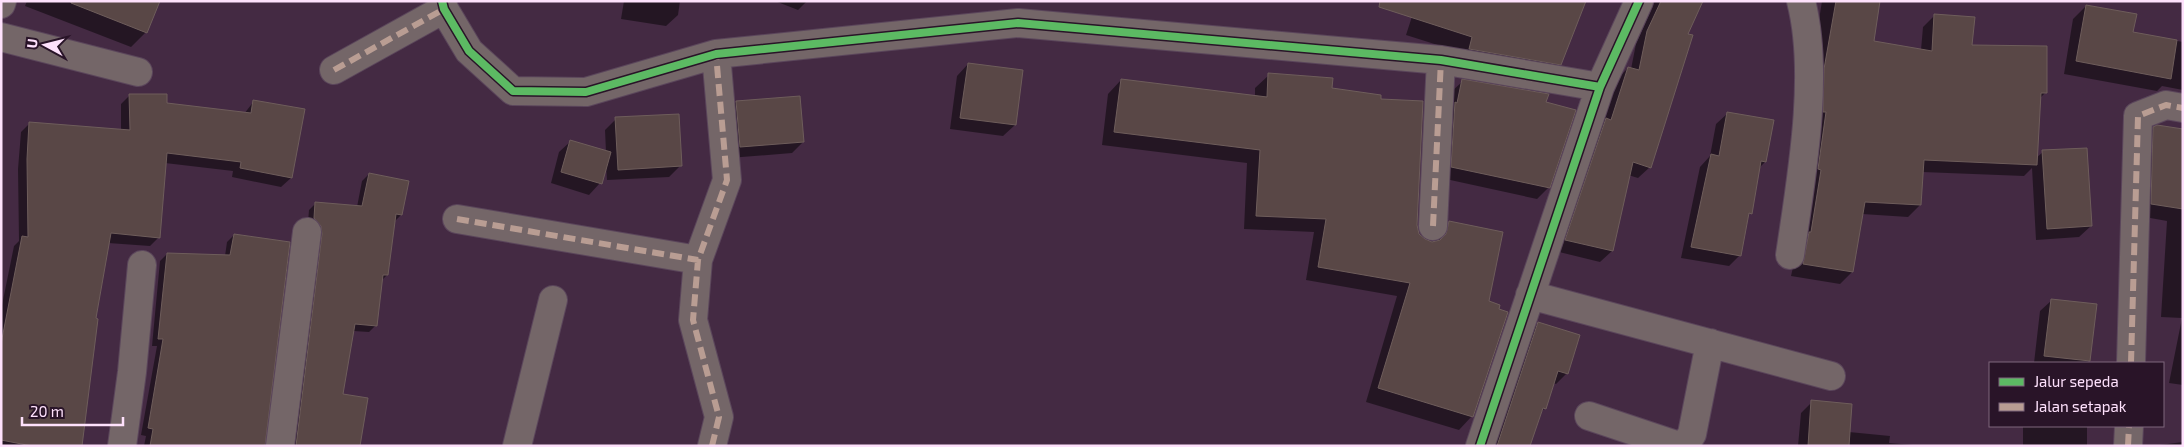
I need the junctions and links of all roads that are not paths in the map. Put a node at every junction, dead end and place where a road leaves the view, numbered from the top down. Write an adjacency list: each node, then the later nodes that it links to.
1 (1638, 1): 9 (street)
2 (1801, 1): 14 (street)
3 (442, 5): 5 (street); 7 (street)
4 (1, 37): 8 (street)
5 (716, 54): 6 (street); 15 (street)
6 (1440, 60): 9 (street); 12 (street)
7 (334, 70)
8 (138, 72)
9 (1600, 87): 17 (street)
10 (2183, 108): 20 (street)
11 (457, 219): 15 (street)
12 (1433, 226)
13 (307, 232): 25 (street)
14 (1790, 256)
15 (698, 260): 27 (street)
16 (142, 265): 24 (street)
17 (1530, 295): 19 (street); 28 (street)
18 (553, 300): 26 (street)
19 (1710, 343): 21 (street); 22 (street)
20 (2131, 362)
21 (1831, 376)
22 (1589, 416)
23 (2129, 427): 29 (street)
24 (122, 446)
25 (280, 446)
26 (517, 446)
27 (712, 446)
28 (1480, 446)
29 (2128, 446)

